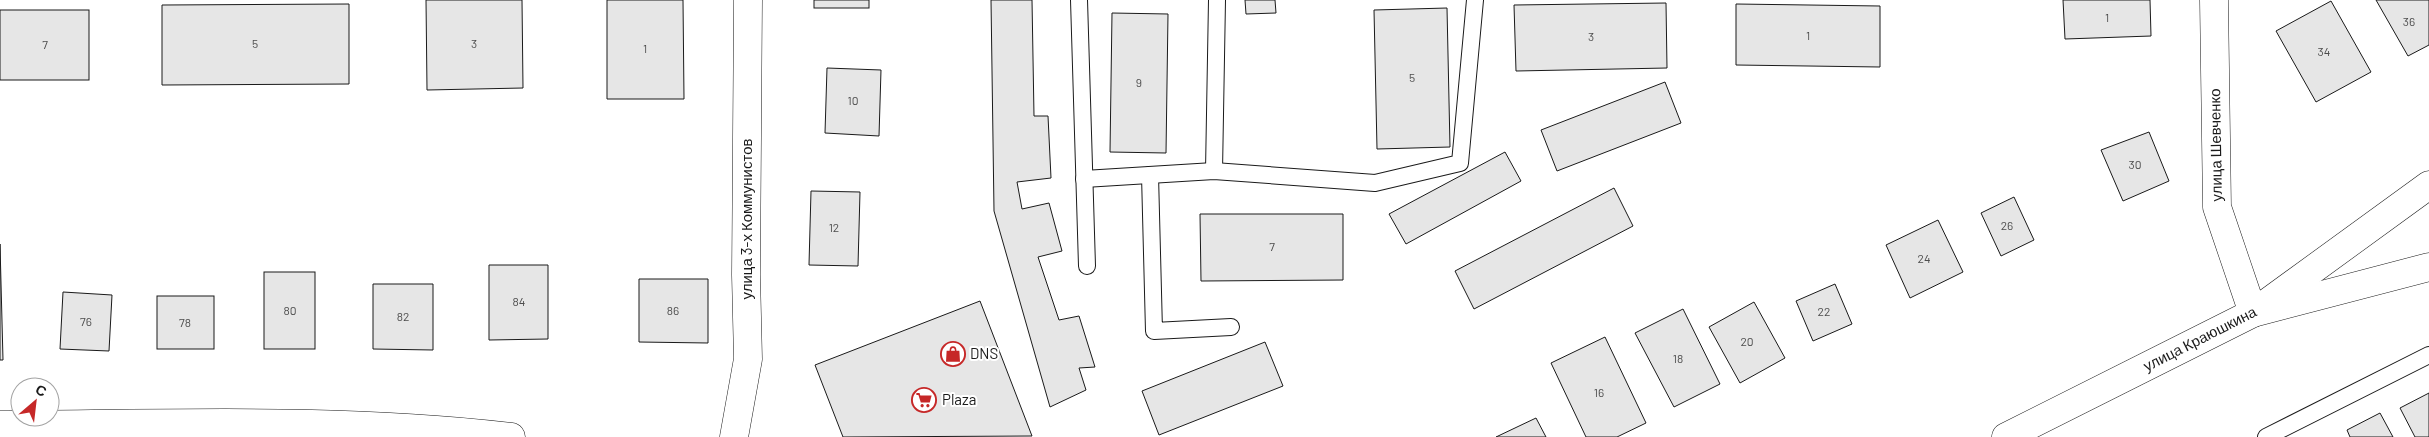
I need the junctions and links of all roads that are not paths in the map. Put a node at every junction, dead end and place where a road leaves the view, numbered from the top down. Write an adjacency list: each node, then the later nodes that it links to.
1 (748, 0): 17 (street, улица 3-х Коммунистов)
2 (1079, 0): 8 (lane)
3 (1217, 0): 6 (lane)
4 (1475, 0): 6 (lane)
5 (2214, 0): 12 (street, улица Шевченко)
6 (1214, 171): 7 (lane)
7 (1150, 175): 8 (lane); 13 (lane)
8 (1084, 179): 10 (lane)
9 (2429, 185): 12 (street, улица Краюшкина)
10 (1087, 266)
11 (2429, 268): 12 (street)
12 (2253, 314): 18 (street, улица Краюшкина)
13 (1231, 327)
14 (2429, 356): 19 (lane)
15 (0, 425): 16 (street)
16 (511, 437)
17 (734, 437)
18 (2006, 437)
19 (2266, 437)

